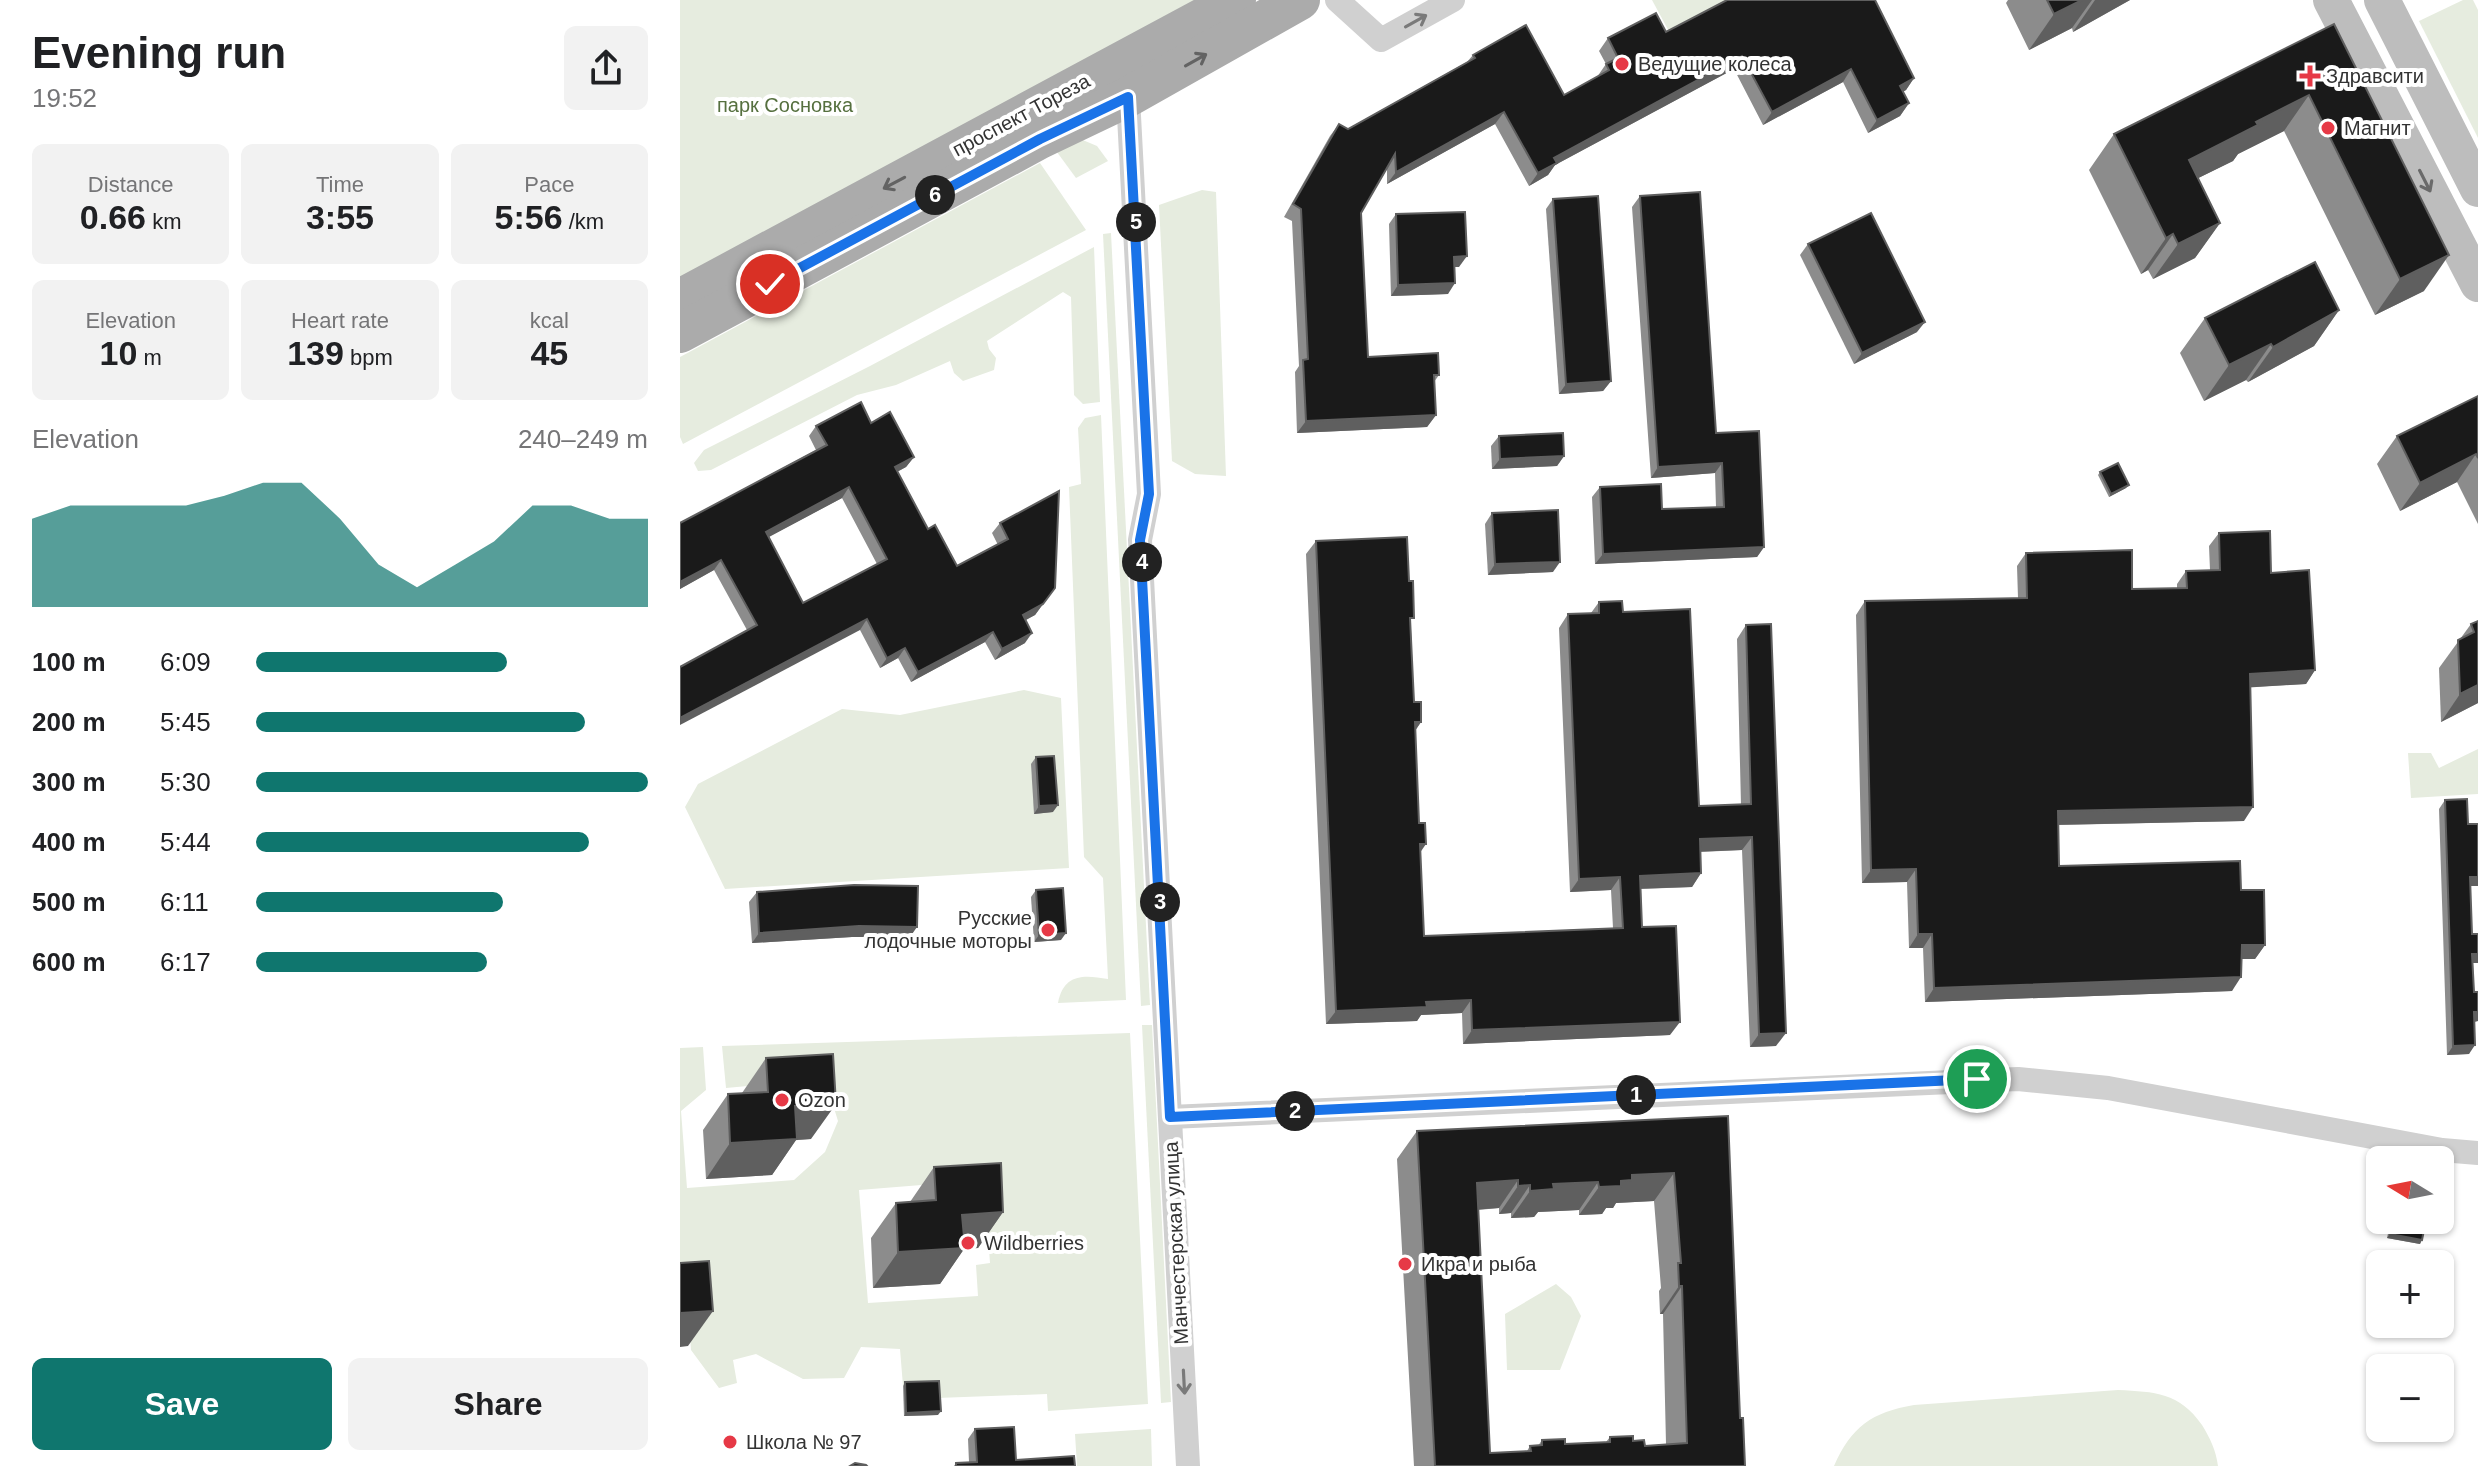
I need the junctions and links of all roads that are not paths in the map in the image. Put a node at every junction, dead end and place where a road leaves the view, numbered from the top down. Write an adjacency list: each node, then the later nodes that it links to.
1 (1236, 0): 7 (main road, проспект Тореза)
2 (1300, 0): 7 (main road, проспект Тореза, one-way to 2)
3 (1337, 0): 4 (street, one-way to 4)
4 (1453, 0)
5 (2331, 0): 9 (main road, one-way to 9)
6 (2382, 0): 8 (main road)
7 (1119, 82): 10 (main road, проспект Тореза, one-way to 10); 11 (main road, проспект Тореза); 12 (street, Манчестерская улица)
8 (2478, 189)
9 (2478, 284)
10 (680, 299)
11 (680, 333)
12 (1170, 1117): 13 (street); 14 (street, Манчестерская улица, one-way to 14)
13 (2478, 1153)
14 (1188, 1466)

